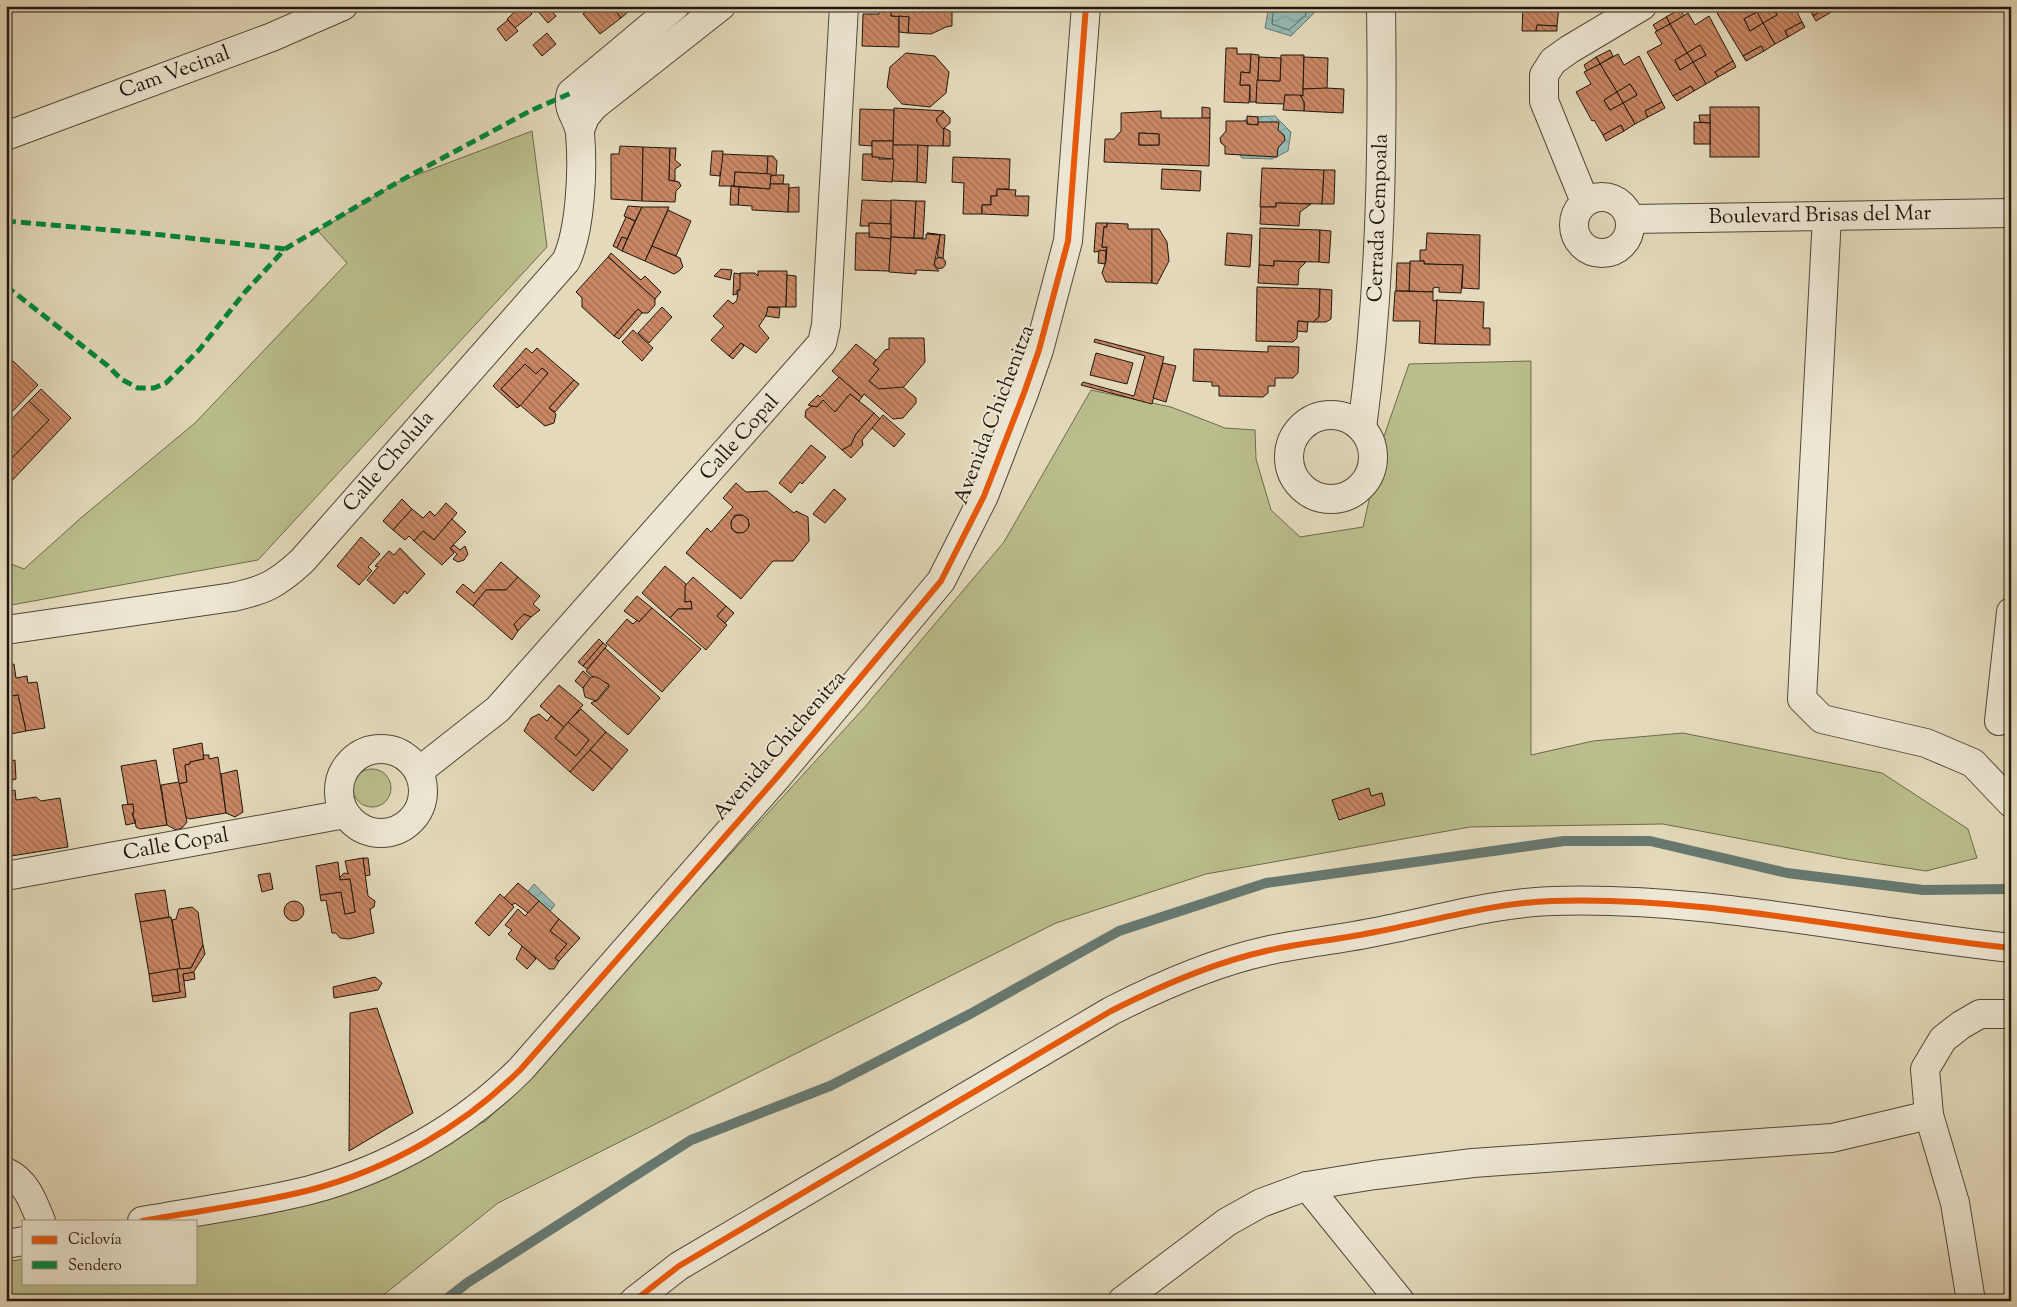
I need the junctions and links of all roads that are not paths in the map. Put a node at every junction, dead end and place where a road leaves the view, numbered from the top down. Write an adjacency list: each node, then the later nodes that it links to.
1 (344, 6): 9 (street, Cam Vecinal)
2 (675, 6): 8 (street, Calle Cholula)
3 (721, 6): 8 (street)
4 (844, 6): 18 (street, Calle Copal)
5 (1086, 6): 28 (street, Avenida Chichenitza)
6 (1381, 6): 14 (street, Cerrada Cempoala)
7 (1629, 10): 10 (street)
8 (580, 130): 16 (street, Calle Cholula)
9 (6, 136)
10 (1585, 202): 13 (street); 13 (street)
11 (2011, 213): 12 (street, Boulevard Brisas del Mar)
12 (1827, 216): 13 (street, Boulevard Brisas del Mar); 19 (street)
13 (1630, 219)
14 (1362, 428)
15 (2011, 612): 17 (street)
16 (6, 630)
17 (1999, 721)
18 (419, 771): 20 (street); 20 (street)
19 (2011, 803)
20 (345, 814): 21 (street, Calle Copal)
21 (6, 876)
22 (2011, 948): 31 (street)
23 (2011, 1014): 24 (street)
24 (1929, 1115): 26 (street); 34 (street)
25 (6, 1172): 27 (street)
26 (1307, 1186): 32 (street); 33 (street)
27 (41, 1220)
28 (148, 1220)
29 (22, 1241): 30 (street)
30 (6, 1244)
31 (634, 1301)
32 (1122, 1301)
33 (1400, 1301)
34 (1971, 1301)

